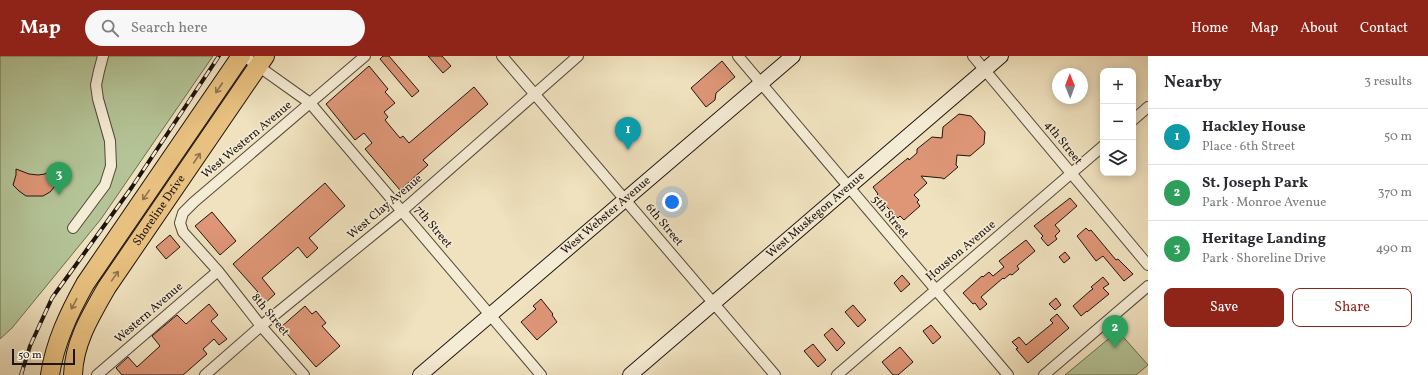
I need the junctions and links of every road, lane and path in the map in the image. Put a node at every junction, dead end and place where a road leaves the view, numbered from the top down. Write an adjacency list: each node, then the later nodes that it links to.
1 (103, 56): 22 (street)
2 (241, 56): 30 (highway, Shoreline Drive, one-way to 30)
3 (365, 56): 14 (street, West Western Avenue)
4 (502, 56): 13 (street, 6th Street)
5 (578, 56): 13 (street, West Clay Avenue)
6 (738, 56): 12 (street, 5th Street)
7 (793, 56): 12 (main road, West Webster Avenue)
8 (973, 56): 11 (street, 4th Street)
9 (1001, 56): 11 (main road, West Muskegon Avenue)
10 (256, 59): 14 (street, 7th Street); 31 (highway, Shoreline Drive, one-way to 10)
11 (985, 70): 18 (street, 4th Street); 19 (main road, West Muskegon Avenue)
12 (761, 84): 19 (street, 5th Street); 20 (main road, West Webster Avenue)
13 (535, 95): 20 (street, 6th Street); 21 (street, West Clay Avenue)
14 (310, 103): 21 (street, 7th Street); 24 (street, West Western Avenue)
15 (1148, 107): 16 (street)
16 (1136, 117)
17 (1100, 149): 18 (street, Houston Avenue)
18 (1071, 174): 23 (street, 4th Street); 26 (street, Houston Avenue)
19 (849, 187): 26 (street, 5th Street); 27 (main road, West Muskegon Avenue)
20 (625, 199): 27 (street, 6th Street); 28 (main road, West Webster Avenue)
21 (402, 211): 28 (street, 7th Street); 29 (street, West Clay Avenue)
22 (73, 228)
23 (1148, 265)
24 (218, 271): 29 (street, 8th Street); 32 (street, Western Avenue)
25 (1148, 286): 41 (street)
26 (936, 289): 39 (street, Houston Avenue); 40 (street, 5th Street)
27 (713, 302): 37 (main road, West Muskegon Avenue); 38 (street, 6th Street)
28 (490, 316): 35 (main road, West Webster Avenue); 36 (street, 7th Street)
29 (261, 326): 33 (street, West Clay Avenue); 34 (street, 8th Street)
30 (50, 375)
31 (73, 375)
32 (97, 375)
33 (205, 375)
34 (304, 375)
35 (420, 375)
36 (540, 375)
37 (630, 375)
38 (774, 375)
39 (836, 375)
40 (1008, 375)
41 (1044, 375)

